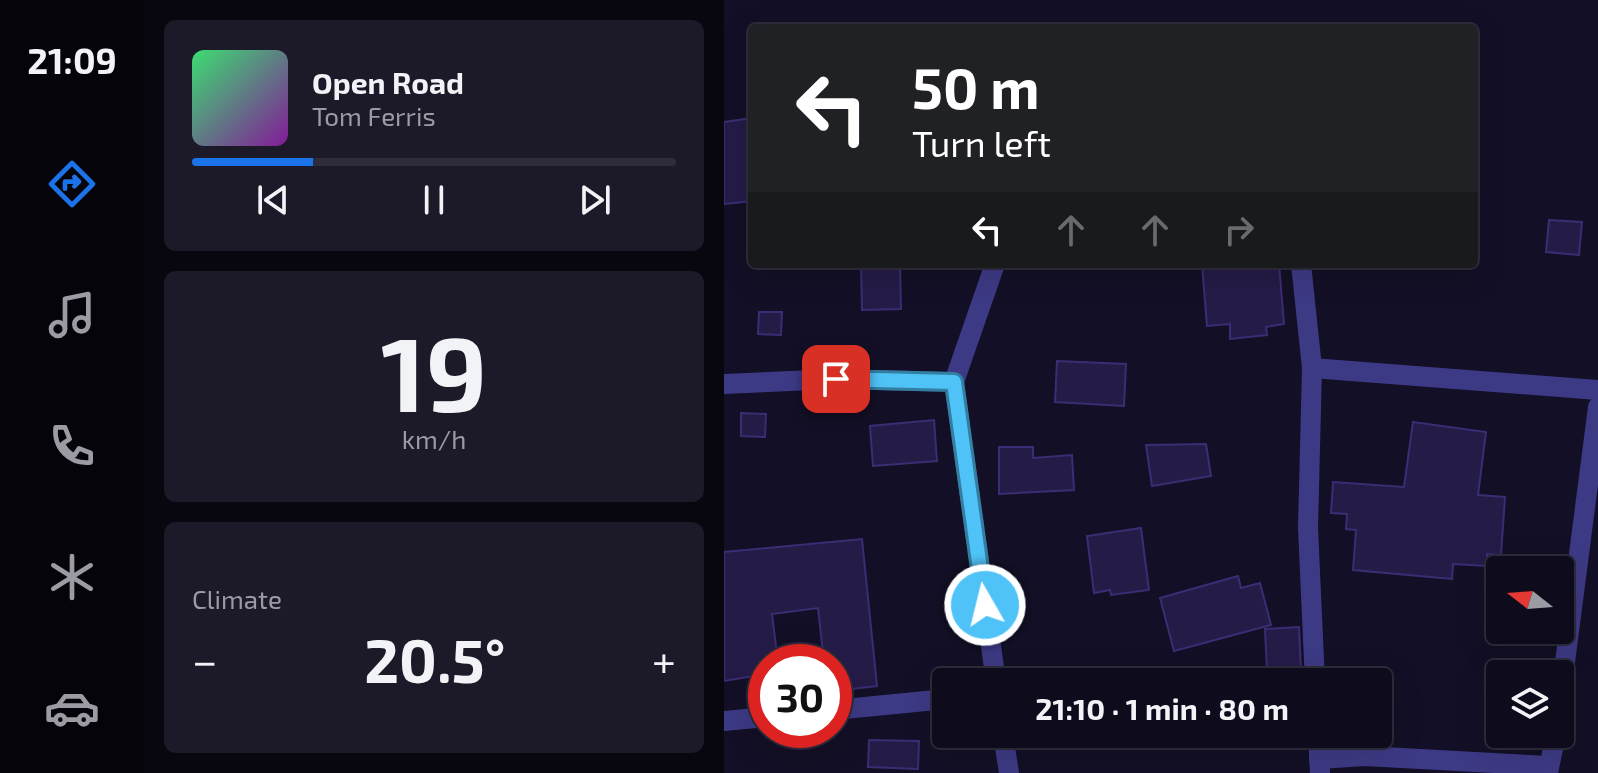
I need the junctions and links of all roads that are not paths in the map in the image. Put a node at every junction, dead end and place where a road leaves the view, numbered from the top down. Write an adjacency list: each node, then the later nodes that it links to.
1 (994, 268): 4 (street)
2 (1301, 268): 3 (street)
3 (1312, 368): 6 (street); 10 (street)
4 (954, 382): 5 (street); 9 (street)
5 (724, 384)
6 (1598, 390)
7 (1598, 407): 8 (street)
8 (1565, 660)
9 (994, 668)
10 (1314, 668)
11 (932, 700): 12 (street)
12 (852, 708)
13 (748, 719): 14 (street)
14 (724, 721)
15 (1005, 748): 19 (street)
16 (1553, 748): 18 (street)
17 (1320, 766): 18 (street)
18 (1549, 770)
19 (1009, 773)

